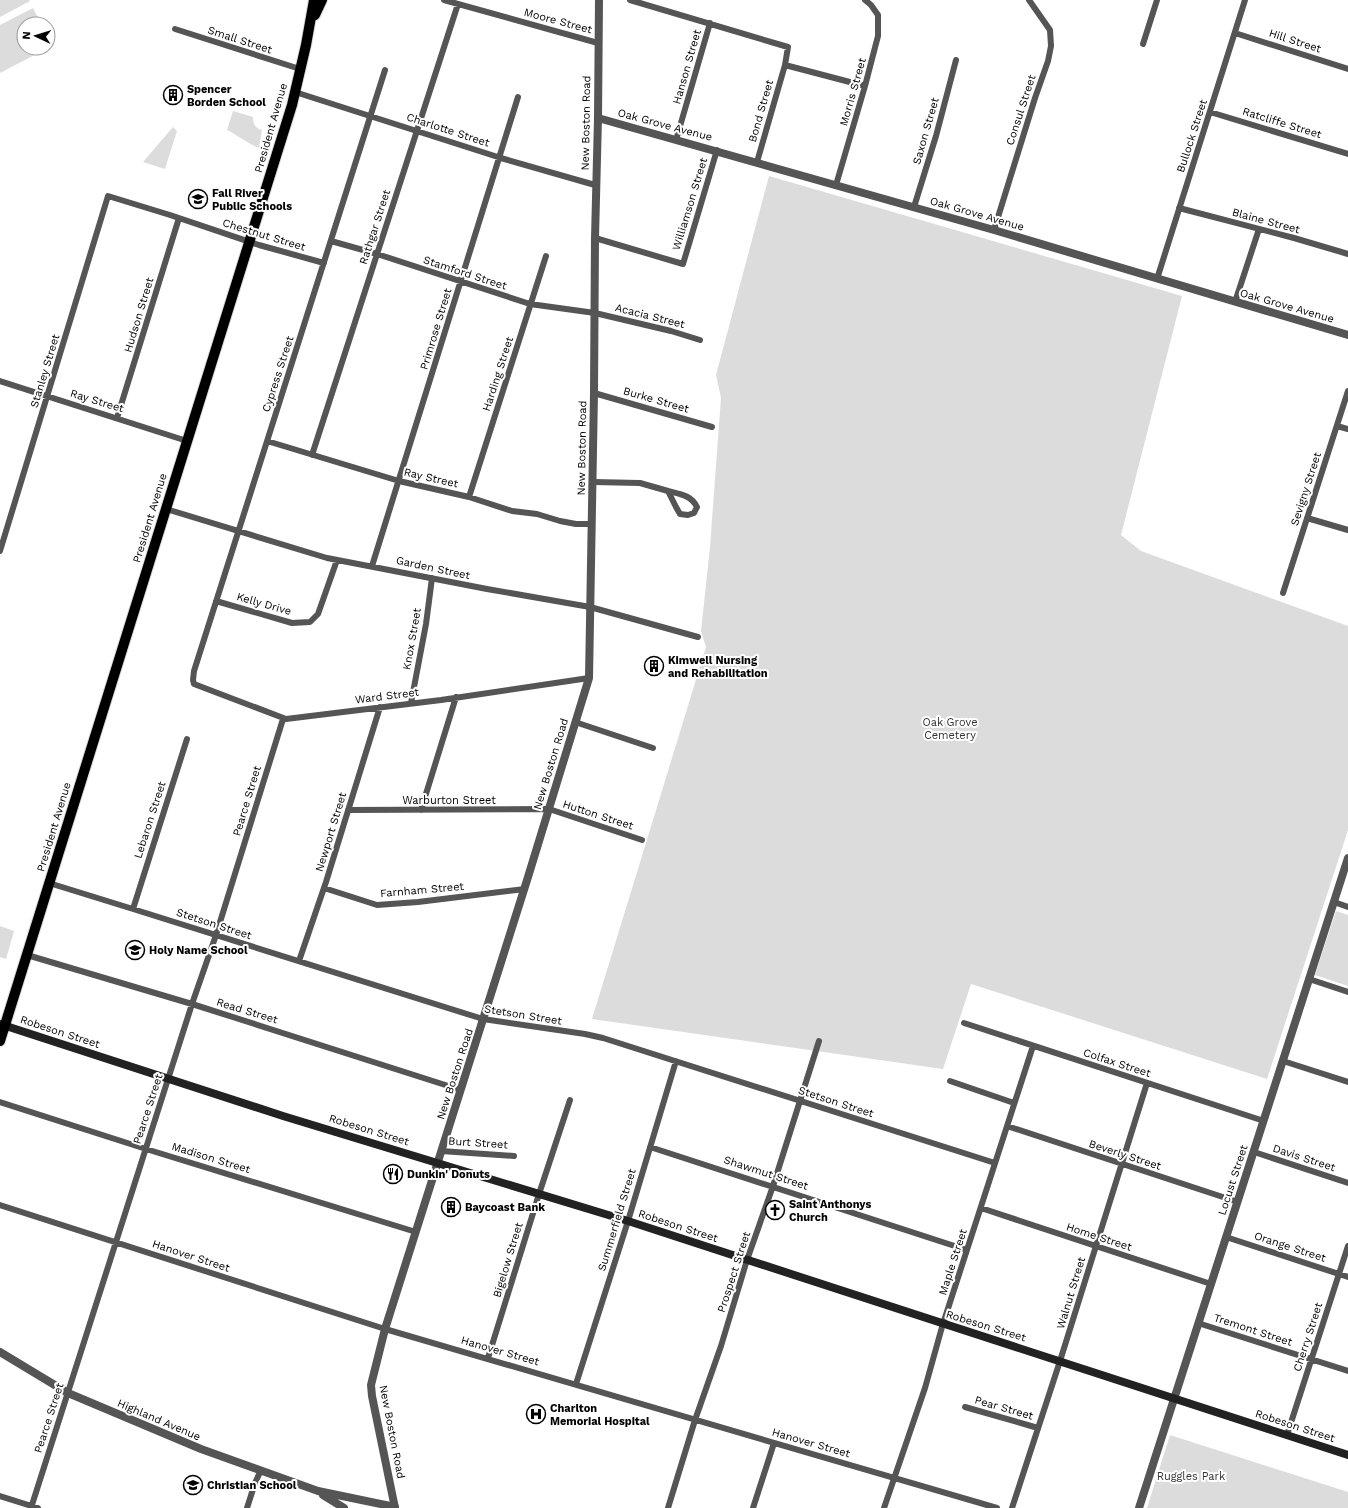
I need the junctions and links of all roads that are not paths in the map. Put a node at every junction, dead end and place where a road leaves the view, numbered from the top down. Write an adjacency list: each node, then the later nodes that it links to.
1 (314, 0): 13 (main road, President Avenue)
2 (322, 0): 13 (main road)
3 (444, 0): 10 (street, Moore Street)
4 (599, 0): 15 (street, New Boston Road)
5 (630, 0): 11 (street)
6 (865, 0): 22 (street, Morris Street)
7 (1029, 0): 41 (street, Consul Street)
8 (1157, 0): 16 (street)
9 (1246, 0): 14 (street, Bullock Street)
10 (458, 4): 15 (street, Moore Street); 28 (street, Rathgar Street)
11 (710, 23): 18 (street, Bond Street); 29 (street, Hanson Street)
12 (175, 29): 19 (street, Small Street)
13 (308, 32): 19 (main road, President Avenue)
14 (1235, 33): 20 (street, Hill Street); 25 (street, Bullock Street)
15 (598, 43): 27 (street, New Boston Road)
16 (1143, 44)
17 (956, 60): 37 (street, Saxon Street)
18 (785, 65): 22 (street); 33 (street, Bond Street)
19 (300, 69): 23 (main road, President Avenue)
20 (1348, 69)
21 (385, 70): 26 (street, Cypress Street)
22 (865, 86): 35 (street, Morris Street)
23 (295, 92): 26 (street, Charlotte Street); 43 (main road, President Avenue)
24 (518, 98): 32 (street, Primrose Street)
25 (1210, 112): 31 (street, Ratcliffe Street); 38 (street, Bullock Street)
26 (370, 116): 28 (street, Charlotte Street); 44 (street, Cypress Street)
27 (598, 118): 29 (street, Oak Grove Avenue); 34 (street, New Boston Road)
28 (417, 131): 32 (street, Charlotte Street); 45 (street, Rathgar Street)
29 (676, 140): 30 (street, Oak Grove Avenue)
30 (717, 150): 33 (street, Oak Grove Avenue); 42 (street, Williamson Street)
31 (1348, 154)
32 (500, 158): 34 (street, Charlotte Street); 50 (street, Primrose Street)
33 (756, 162): 35 (street, Oak Grove Avenue)
34 (596, 185): 42 (street, New Boston Road)
35 (836, 185): 37 (street, Oak Grove Avenue)
36 (108, 196): 39 (street, Chestnut Street); 59 (street, Stanley Street)
37 (914, 207): 41 (street, Oak Grove Avenue)
38 (1179, 208): 40 (street, Blaine Street); 49 (street, Bullock Street)
39 (179, 218): 43 (street, Chestnut Street); 60 (street, Hudson Street)
40 (1259, 229): 46 (street, Blaine Street); 51 (street)
41 (994, 230): 49 (street, Oak Grove Avenue)
42 (595, 238): 53 (street, New Boston Road)
43 (249, 241): 48 (street, Chestnut Street); 64 (main road, President Avenue)
44 (331, 241): 45 (street, Stamford Street); 48 (street, Cypress Street)
45 (377, 254): 50 (street, Stamford Street); 66 (street, Rathgar Street)
46 (1348, 254)
47 (546, 256): 52 (street, Harding Street)
48 (324, 263): 65 (street, Cypress Street)
49 (1157, 279): 51 (street, Oak Grove Avenue)
50 (461, 283): 52 (street, Stamford Street); 67 (street, Primrose Street)
51 (1235, 302): 54 (street, Oak Grove Avenue)
52 (530, 304): 53 (street, Stamford Street); 70 (street, Harding Street)
53 (595, 313): 55 (street, Acacia Street); 58 (street, New Boston Road)
54 (1348, 335)
55 (700, 340)
56 (0, 381): 59 (street, Ray Street)
57 (1348, 391): 61 (street, Sevigny Street)
58 (594, 393): 62 (street, Burke Street); 68 (street, New Boston Road)
59 (48, 396): 60 (street, Ray Street); 76 (street, Stanley Street)
60 (117, 418): 64 (street, Ray Street)
61 (1337, 426): 63 (street); 72 (street, Sevigny Street)
62 (712, 427)
63 (1348, 430)
64 (187, 441): 71 (main road, President Avenue)
65 (267, 441): 66 (street, Ray Street); 75 (street, Cypress Street)
66 (312, 455): 67 (street, Ray Street)
67 (399, 481): 70 (street, Ray Street); 78 (street, Primrose Street)
68 (593, 482): 69 (street); 73 (street, New Boston Road)
69 (668, 491): 69 (street)
70 (469, 497): 73 (street, Ray Street)
71 (166, 509): 75 (street, Garden Street); 98 (main road, President Avenue)
72 (1307, 518): 74 (street); 80 (street, Sevigny Street)
73 (592, 524): 82 (street, New Boston Road)
74 (1348, 530)
75 (238, 531): 77 (street, Garden Street); 81 (street, Cypress Street)
76 (0, 550)
77 (338, 560): 78 (street, Garden Street); 81 (street, Kelly Drive)
78 (372, 566): 79 (street, Garden Street)
79 (432, 578): 82 (street, Garden Street); 87 (street, Knox Street)
80 (1283, 593)
81 (216, 601): 85 (street, Cypress Street)
82 (590, 607): 83 (street, Garden Street); 84 (street, New Boston Road)
83 (698, 637)
84 (589, 678): 86 (street, Ward Street); 90 (street, New Boston Road)
85 (194, 684): 89 (street, Ward Street)
86 (456, 697): 87 (street, Ward Street); 95 (street)
87 (411, 703): 88 (street, Ward Street)
88 (380, 707): 89 (street, Ward Street); 94 (street, Newport Street)
89 (286, 719): 104 (street, Pearce Street)
90 (575, 722): 92 (street); 93 (street, New Boston Road)
91 (187, 739): 103 (street, Lebaron Street)
92 (653, 748)
93 (549, 809): 95 (street, Warburton Street); 96 (street, Hutton Street); 100 (street, New Boston Road)
94 (348, 810): 95 (street, Warburton Street); 99 (street, Newport Street)
95 (421, 810)
96 (642, 840)
97 (1348, 858): 101 (street, Locust Street)
98 (48, 883): 103 (street, Stetson Street); 105 (main road, President Avenue)
99 (324, 888): 100 (street, Farnham Street); 106 (street, Newport Street)
100 (524, 889): 110 (street, New Boston Road)
101 (1334, 902): 102 (street); 107 (street, Locust Street)
102 (1348, 907)
103 (133, 909): 104 (street, Stetson Street)
104 (216, 935): 106 (street, Stetson Street); 109 (street, Pearce Street)
105 (27, 955): 109 (street, Read Street); 112 (main road, President Avenue)
106 (298, 962): 110 (street, Stetson Street)
107 (1309, 979): 108 (street); 117 (street, Locust Street)
108 (1348, 992)
109 (192, 1004): 118 (street, Pearce Street); 122 (street, Read Street)
110 (483, 1019): 116 (street, Stetson Street); 122 (street, New Boston Road)
111 (964, 1023): 115 (street, Colfax Street)
112 (2, 1025): 113 (main road, President Avenue); 118 (main road, Robeson Street)
113 (0, 1041)
114 (819, 1041): 124 (street, Prospect Street)
115 (1033, 1046): 121 (street, Colfax Street); 126 (street, Maple Street)
116 (676, 1061): 124 (street, Stetson Street); 129 (street, Summerfield Street)
117 (1283, 1061): 120 (street); 127 (street, Locust Street)
118 (169, 1078): 130 (street, Pearce Street); 134 (main road, Robeson Street)
119 (950, 1081): 126 (street)
120 (1348, 1082)
121 (1147, 1083): 127 (street, Colfax Street); 136 (street, Walnut Street)
122 (461, 1090): 131 (street, New Boston Road)
123 (570, 1100): 139 (street, Bigelow Street)
124 (799, 1100): 135 (street, Stetson Street); 138 (street, Prospect Street)
125 (0, 1102): 130 (street, Madison Street)
126 (1014, 1103): 128 (street, Maple Street)
127 (1264, 1121): 132 (street, Locust Street)
128 (1007, 1126): 135 (street, Maple Street); 136 (street, Beverly Street)
129 (650, 1147): 138 (street, Shawmut Street); 143 (street, Summerfield Street)
130 (146, 1149): 144 (street, Madison Street); 146 (street, Pearce Street)
131 (441, 1151): 133 (street, Burt Street); 134 (street, New Boston Road)
132 (1254, 1152): 137 (street, Davis Street); 140 (street, Locust Street)
133 (514, 1156)
134 (438, 1163): 139 (main road, Robeson Street); 144 (street, New Boston Road)
135 (995, 1163): 142 (street, Maple Street)
136 (1121, 1164): 140 (street, Beverly Street); 147 (street, Walnut Street)
137 (1348, 1183)
138 (773, 1186): 149 (street, Shawmut Street); 150 (street, Prospect Street)
139 (539, 1194): 143 (main road, Robeson Street); 158 (street, Bigelow Street)
140 (1238, 1202): 145 (street, Locust Street)
141 (0, 1205): 146 (street, Hanover Street)
142 (981, 1208): 147 (street, Home Street); 149 (street, Maple Street)
143 (628, 1221): 150 (main road, Robeson Street); 162 (street, Summerfield Street)
144 (416, 1232): 156 (street, New Boston Road)
145 (1226, 1237): 151 (street, Orange Street); 153 (street, Locust Street)
146 (116, 1242): 156 (street, Hanover Street); 163 (street, Pearce Street)
147 (1096, 1246): 153 (street, Home Street); 160 (street, Walnut Street)
148 (1348, 1246): 151 (street, Cherry Street)
149 (967, 1250): 154 (street, Maple Street)
150 (747, 1260): 154 (main road, Robeson Street); 166 (street, Prospect Street)
151 (1339, 1274): 152 (street, Orange Street); 159 (street, Cherry Street)
152 (1348, 1276)
153 (1211, 1284): 155 (street, Locust Street)
154 (942, 1324): 160 (main road, Robeson Street); 172 (street, Maple Street)
155 (1198, 1324): 159 (street, Tremont Street); 164 (street, Locust Street)
156 (385, 1329): 158 (street, Hanover Street); 178 (street, New Boston Road)
157 (0, 1352): 163 (street, Highland Avenue)
158 (488, 1358): 162 (street, Hanover Street)
159 (1312, 1359): 161 (street, Tremont Street); 168 (street, Cherry Street)
160 (1060, 1360): 164 (main road, Robeson Street); 167 (street, Walnut Street)
161 (1348, 1371)
162 (576, 1384): 166 (street, Hanover Street)
163 (68, 1393): 171 (street, Highland Avenue); 175 (street, Pearce Street)
164 (1174, 1399): 168 (main road, Robeson Street); 184 (street, Locust Street)
165 (965, 1407): 167 (street, Pear Street)
166 (695, 1420): 169 (street, Hanover Street); 179 (street, Prospect Street)
167 (1038, 1428): 183 (street, Walnut Street)
168 (1287, 1435): 170 (main road, Robeson Street)
169 (774, 1443): 172 (street, Hanover Street); 180 (street)
170 (1348, 1455)
171 (261, 1470): 173 (street, Highland Avenue); 176 (street)
172 (894, 1478): 181 (street, Maple Street); 182 (street, Hanover Street)
173 (318, 1491): 177 (street, Highland Avenue); 178 (street, Highland Avenue)
174 (0, 1496): 175 (street)
175 (34, 1507)
176 (247, 1508)
177 (344, 1508)
178 (395, 1508)
179 (668, 1508)
180 (754, 1508)
181 (884, 1508)
182 (998, 1508)
183 (1012, 1508)
184 (1139, 1508)

